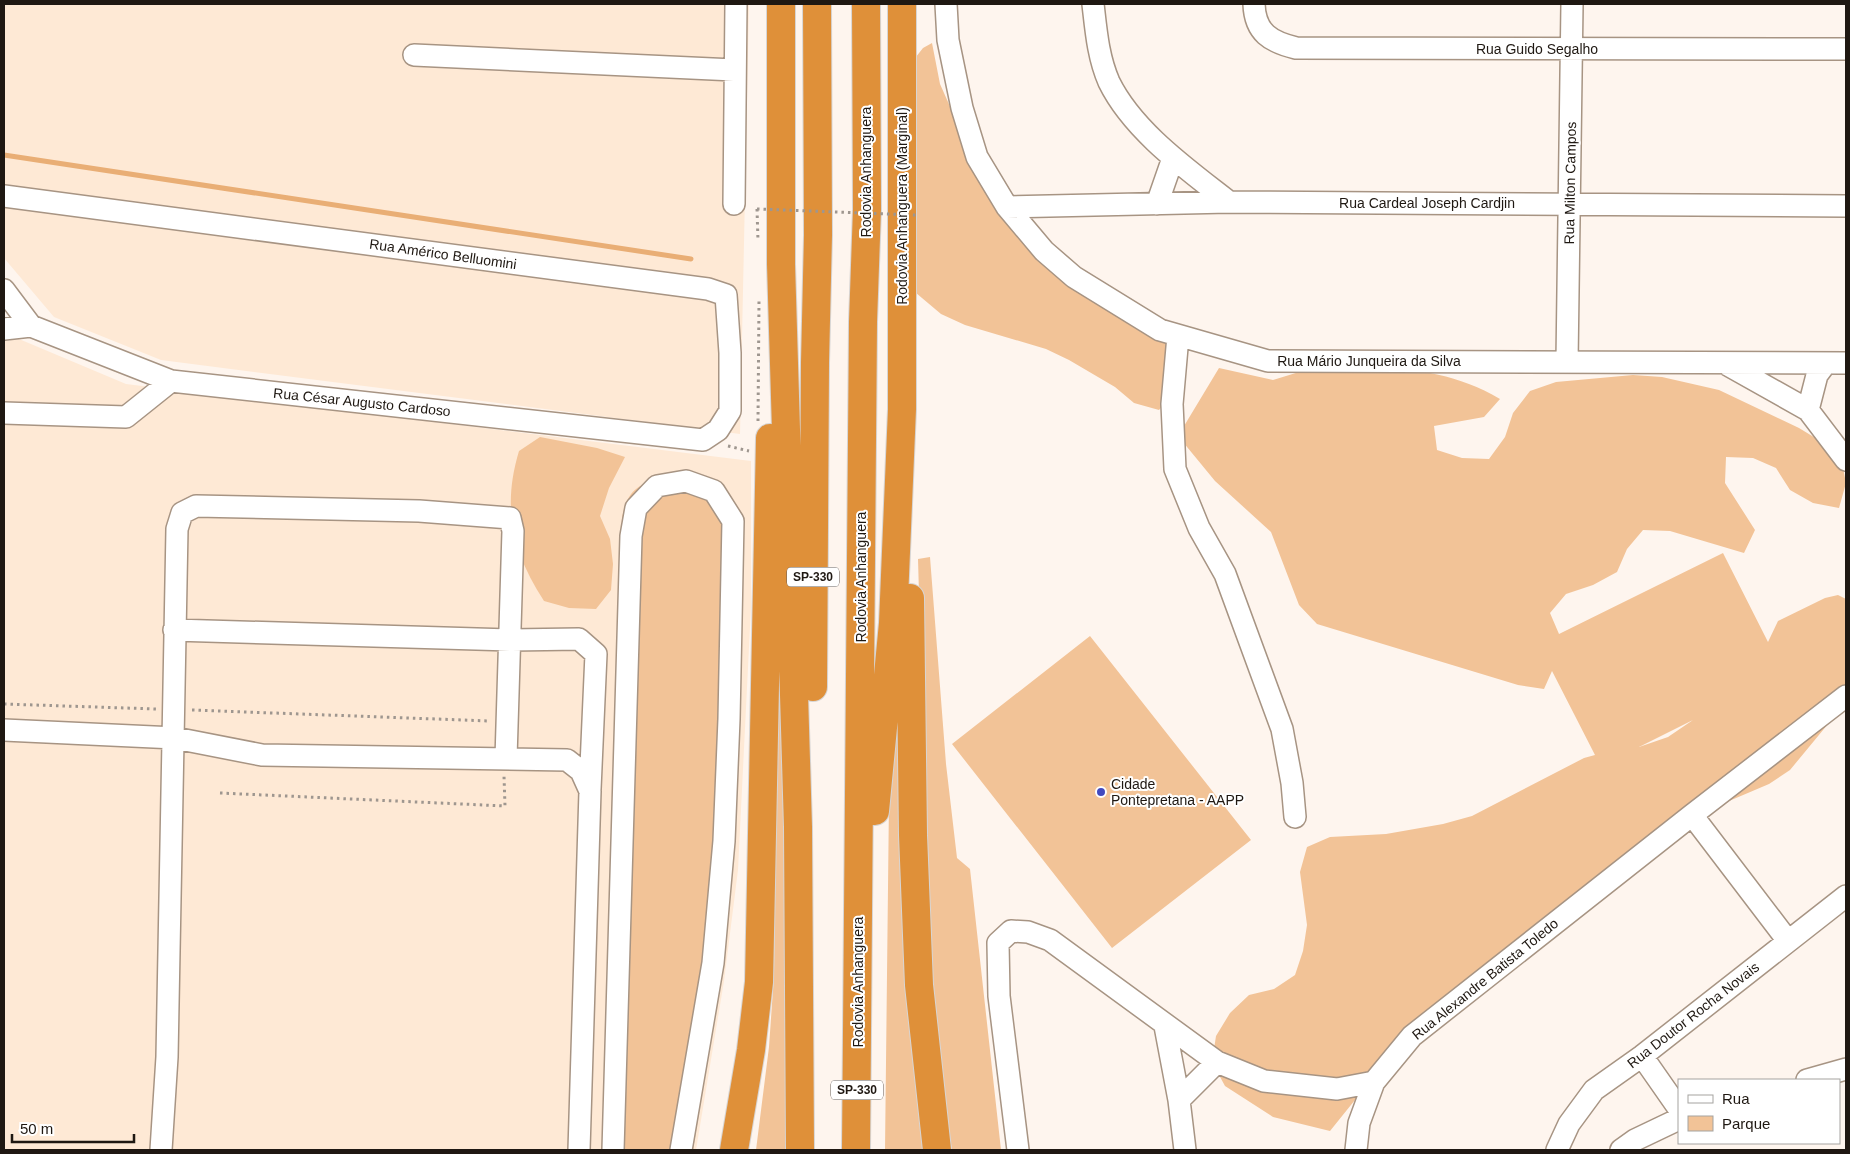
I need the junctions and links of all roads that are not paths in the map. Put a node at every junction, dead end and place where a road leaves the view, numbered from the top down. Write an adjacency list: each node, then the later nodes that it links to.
1 (736, 4): 13 (street)
2 (781, 4): 22 (highway)
3 (817, 4): 65 (highway, SP-330)
4 (866, 4): 48 (highway, Rodovia Anhanguera / SP-330)
5 (902, 4): 31 (highway, Rodovia Anhanguera (Marginal))
6 (946, 4): 21 (street, Rua Mário Junqueira da Silva)
7 (1093, 4): 14 (street)
8 (1254, 4): 10 (street, Rua Guido Segalho)
9 (1572, 4): 10 (street, Rua Milton Campos)
10 (1571, 48): 11 (street, Rua Guido Segalho); 19 (street, Rua Milton Campos)
11 (1846, 49)
12 (414, 55): 13 (street)
13 (734, 70): 17 (street)
14 (1173, 158): 16 (street); 18 (street)
15 (4, 196): 34 (street, Rua Américo Belluomini)
16 (1229, 202): 18 (street, Rua Cardeal Joseph Cardjin); 19 (street, Rua Cardeal Joseph Cardjin)
17 (734, 204)
18 (1157, 204): 21 (street, Rua Cardeal Joseph Cardjin)
19 (1570, 204): 20 (street, Rua Cardeal Joseph Cardjin); 27 (street, Rua Milton Campos)
20 (1846, 206)
21 (1007, 207): 26 (street, Rua Mário Junqueira da Silva)
22 (781, 264): 63 (highway); 64 (highway)
23 (4, 290): 24 (street)
24 (31, 326): 25 (street); 30 (street, Rua César Augusto Cardoso)
25 (4, 329)
26 (1178, 336): 27 (street, Rua Mário Junqueira da Silva); 44 (street)
27 (1567, 362): 29 (street, Rua Mário Junqueira da Silva)
28 (1836, 363): 29 (street, Rua Mário Junqueira da Silva); 32 (street)
29 (1726, 364): 32 (street)
30 (171, 381): 33 (street); 34 (street, Rua César Augusto Cardoso)
31 (902, 409): 48 (highway); 67 (highway)
32 (1808, 410): 35 (street)
33 (4, 413)
34 (703, 440)
35 (1846, 460)
36 (174, 630): 37 (street); 37 (street); 40 (street)
37 (511, 640): 41 (street); 42 (street)
38 (1846, 696): 43 (street, Rua Alexandre Batista Toledo)
39 (4, 730): 40 (street)
40 (175, 738): 41 (street); 59 (street)
41 (506, 758): 42 (street)
42 (590, 791): 60 (street)
43 (1692, 815): 46 (street); 53 (street, Rua Alexandre Batista Toledo)
44 (1295, 817)
45 (1846, 896): 46 (street, Rua Doutor Rocha Novais)
46 (1788, 941): 49 (street, Rua Doutor Rocha Novais)
47 (1165, 1026): 50 (street); 55 (street); 68 (street)
48 (857, 1029): 66 (highway, Rodovia Anhanguera / SP-330)
49 (1642, 1056): 56 (street); 71 (street, Rua Doutor Rocha Novais)
50 (1217, 1062): 54 (street); 55 (street)
51 (1846, 1069): 52 (street)
52 (1811, 1079)
53 (1374, 1082): 54 (street); 58 (street, Rua Alexandre Batista Toledo)
54 (1337, 1089): 58 (street)
55 (1179, 1100): 69 (street)
56 (1678, 1108)
57 (1678, 1119): 72 (street)
58 (1359, 1123): 70 (street, Rua Alexandre Batista Toledo)
59 (161, 1150)
60 (579, 1150)
61 (613, 1150): 62 (street)
62 (681, 1150)
63 (734, 1150)
64 (800, 1150)
65 (816, 1150)
66 (856, 1150)
67 (937, 1150)
68 (1018, 1150)
69 (1185, 1150)
70 (1356, 1150)
71 (1558, 1150)
72 (1621, 1150)

